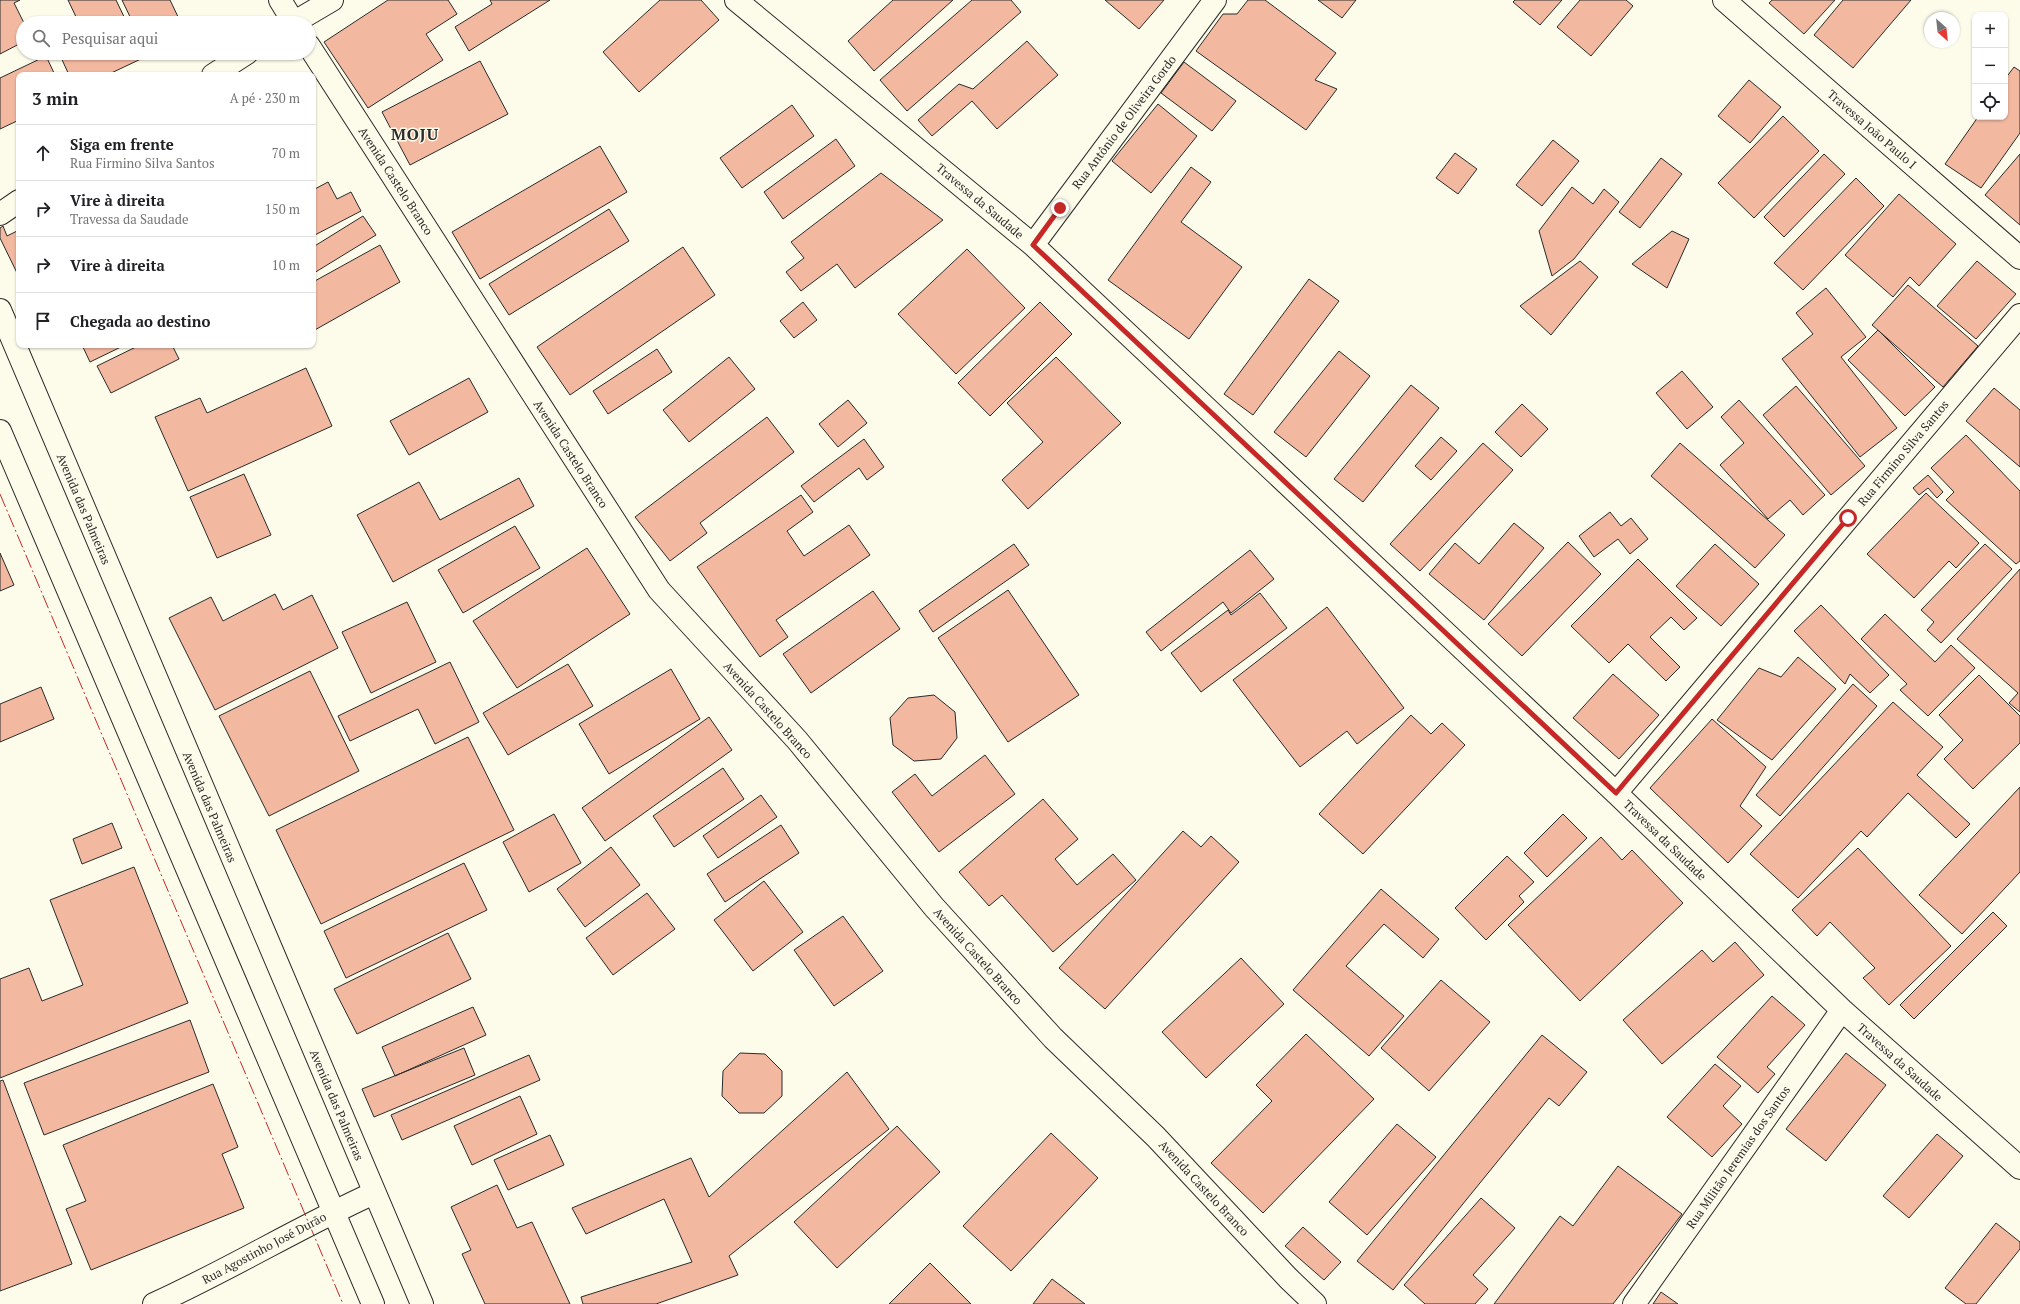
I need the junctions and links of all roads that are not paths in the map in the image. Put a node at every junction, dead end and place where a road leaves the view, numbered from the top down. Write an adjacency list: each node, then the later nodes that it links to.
1 (280, 0): 6 (street)
2 (332, 0): 7 (street)
3 (736, 0): 13 (street, Travessa da Saudade)
4 (1216, 0): 13 (street, Rua Antônio de Oliveira Gordo)
5 (1724, 0): 14 (street, Travessa João Paulo I)
6 (289, 16)
7 (305, 16)
8 (316, 57): 28 (street, Avenida Castelo Branco)
9 (236, 60): 10 (street)
10 (218, 72)
11 (16, 203): 12 (street)
12 (0, 214)
13 (1033, 245): 20 (street, Travessa da Saudade)
14 (2020, 258)
15 (0, 310): 18 (street, Avenida das Palmeiras)
16 (2020, 315): 20 (street, Rua Firmino Silva Santos)
17 (16, 348): 23 (street, Avenida das Palmeiras)
18 (16, 348)
19 (0, 431): 24 (street)
20 (1616, 793): 21 (street, Travessa da Saudade)
21 (1842, 1010): 22 (street, Travessa da Saudade); 29 (street, Rua Militão Jeremias dos Santos)
22 (2020, 1168)
23 (374, 1193): 24 (street, Rua Agostinho José Durão); 27 (street, Avenida das Palmeiras)
24 (334, 1211): 25 (street, Rua Agostinho José Durão); 26 (street)
25 (154, 1304)
26 (373, 1304)
27 (422, 1304)
28 (1315, 1304)
29 (1634, 1304)

